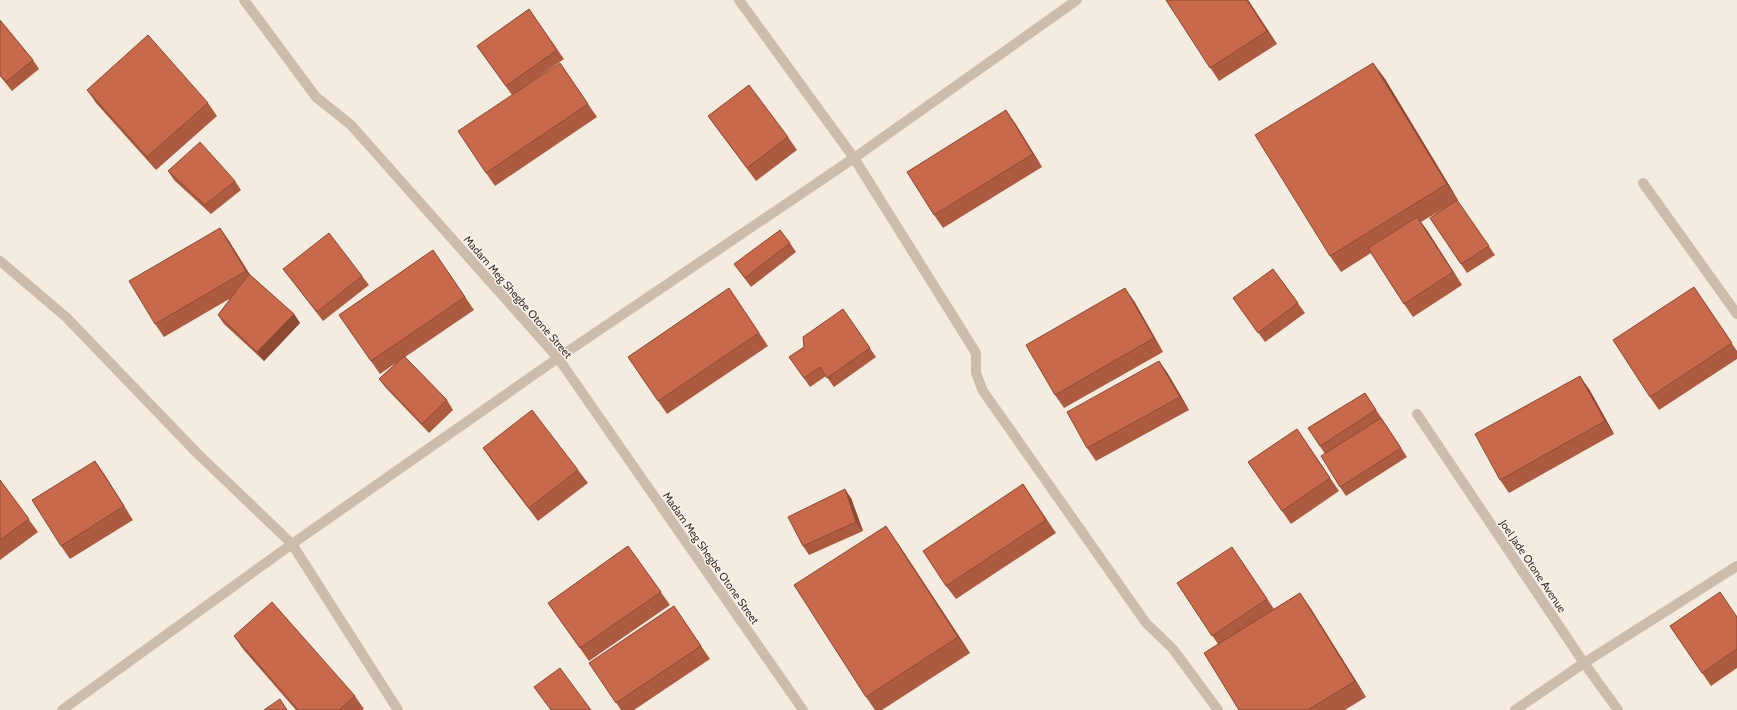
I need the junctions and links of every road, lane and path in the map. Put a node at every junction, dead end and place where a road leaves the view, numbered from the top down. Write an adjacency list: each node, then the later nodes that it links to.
1 (244, 0): 8 (street, Madam Meg Shegbe Otone Street)
2 (739, 0): 4 (street)
3 (1077, 0): 4 (street)
4 (854, 158): 8 (street); 16 (street)
5 (1643, 183): 7 (street)
6 (0, 261): 10 (street)
7 (1737, 314)
8 (558, 358): 10 (street); 15 (street, Madam Meg Shegbe Otone Street)
9 (1417, 414): 12 (street, Joel Jade Otone Avenue)
10 (292, 544): 13 (street); 14 (street)
11 (1737, 566): 12 (street)
12 (1584, 663): 17 (street); 18 (street, Joel Jade Otone Avenue)
13 (62, 710)
14 (398, 710)
15 (803, 710)
16 (1218, 710)
17 (1515, 710)
18 (1618, 710)

